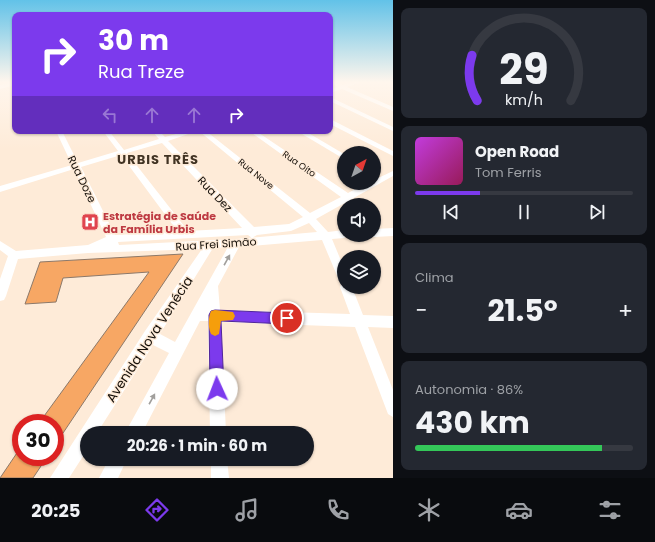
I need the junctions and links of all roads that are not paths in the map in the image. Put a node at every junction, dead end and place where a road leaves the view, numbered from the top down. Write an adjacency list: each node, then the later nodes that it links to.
1 (339, 104): 5 (street)
2 (382, 104): 3 (street)
3 (393, 109)
4 (333, 123): 16 (street)
5 (393, 129)
6 (60, 134): 17 (street, Rua Doze)
7 (108, 134): 14 (street)
8 (158, 134): 13 (street, Rua Dez)
9 (184, 134): 13 (street)
10 (206, 134): 23 (street, Rua Nove)
11 (256, 134): 22 (street, Rua Oito)
12 (305, 134): 15 (street)
13 (164, 140): 14 (street); 24 (street, Rua Dez)
14 (122, 152): 17 (street); 27 (street)
15 (337, 153)
16 (393, 154)
17 (76, 166): 20 (street); 30 (street, Rua Doze)
18 (393, 173): 19 (street, Rua Frei Simão)
19 (381, 178)
20 (0, 189)
21 (359, 190): 22 (street, Rua Frei Simão)
22 (347, 197): 23 (street, Rua Frei Simão)
23 (310, 218): 24 (street, Rua Frei Simão); 29 (street, Rua Nove)
24 (251, 231): 27 (street, Rua Frei Simão); 31 (street, Rua Dez)
25 (381, 232): 26 (street)
26 (393, 232)
27 (185, 234): 30 (street, Rua Frei Simão)
28 (337, 234): 29 (street, Rua Frei Simão)
29 (325, 235): 31 (street, Rua Frei Simão); 38 (street, Rua Nove)
30 (111, 239): 35 (street, Rua Frei Simão); 36 (street, Rua Doze)
31 (254, 242): 32 (street, Rua Frei Simão)
32 (236, 243): 33 (street, Rua Frei Simão); 39 (street, one-way to 32)
33 (210, 244): 36 (street, Rua Frei Simão); 46 (street, Avenida Nova Venécia)
34 (0, 245): 37 (street)
35 (88, 249): 36 (street, Rua Frei Simão); 37 (street, Rua Frei Simão)
36 (116, 249)
37 (14, 255): 41 (street)
38 (337, 264)
39 (213, 287): 42 (street); 43 (street)
40 (349, 294): 44 (street)
41 (0, 296)
42 (197, 315): 43 (street); 47 (street)
43 (215, 315): 44 (street); 51 (street)
44 (360, 321): 45 (street); 48 (street)
45 (393, 322)
46 (150, 336): 47 (street); 49 (street, Avenida Nova Venécia)
47 (178, 351): 50 (street, one-way to 47)
48 (393, 409)
49 (93, 426)
50 (137, 426)
51 (218, 426)
52 (80, 446): 55 (street, Avenida Nova Venécia)
53 (115, 466): 56 (street)
54 (219, 466): 57 (street)
55 (59, 478)
56 (108, 478)
57 (220, 478)

